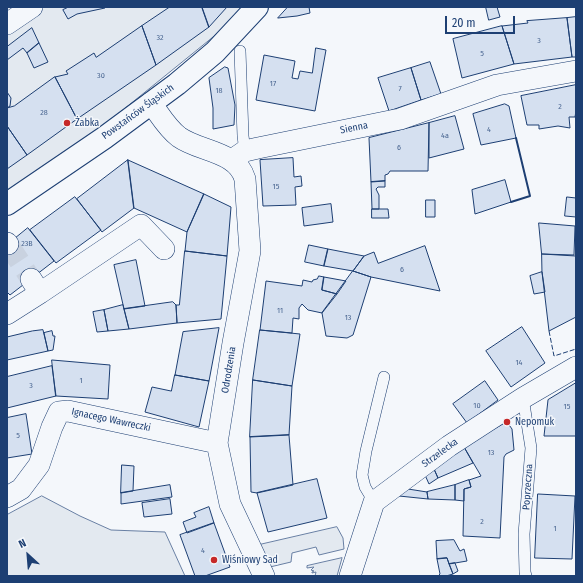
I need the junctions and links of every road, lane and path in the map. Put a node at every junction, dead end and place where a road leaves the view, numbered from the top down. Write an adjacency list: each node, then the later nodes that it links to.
1 (32, 7): 3 (street)
2 (257, 7): 6 (street, Powstańców Śląskich)
3 (7, 24)
4 (240, 51): 7 (lane)
5 (576, 71): 7 (street, Sienna)
6 (151, 103): 7 (street); 8 (street, Powstańców Śląskich)
7 (238, 156): 14 (street, Odrodzenia)
8 (7, 204)
9 (164, 249): 10 (street)
10 (7, 314)
11 (576, 367): 13 (street, Strzelecka)
12 (384, 377): 16 (lane)
13 (523, 398): 16 (street, Strzelecka); 19 (lane, Poprzeczna)
14 (217, 443): 15 (street, Ignacego Wawreczki); 17 (street, Odrodzenia)
15 (7, 498)
16 (374, 502): 18 (street)
17 (264, 576)
18 (350, 576)
19 (526, 576)

